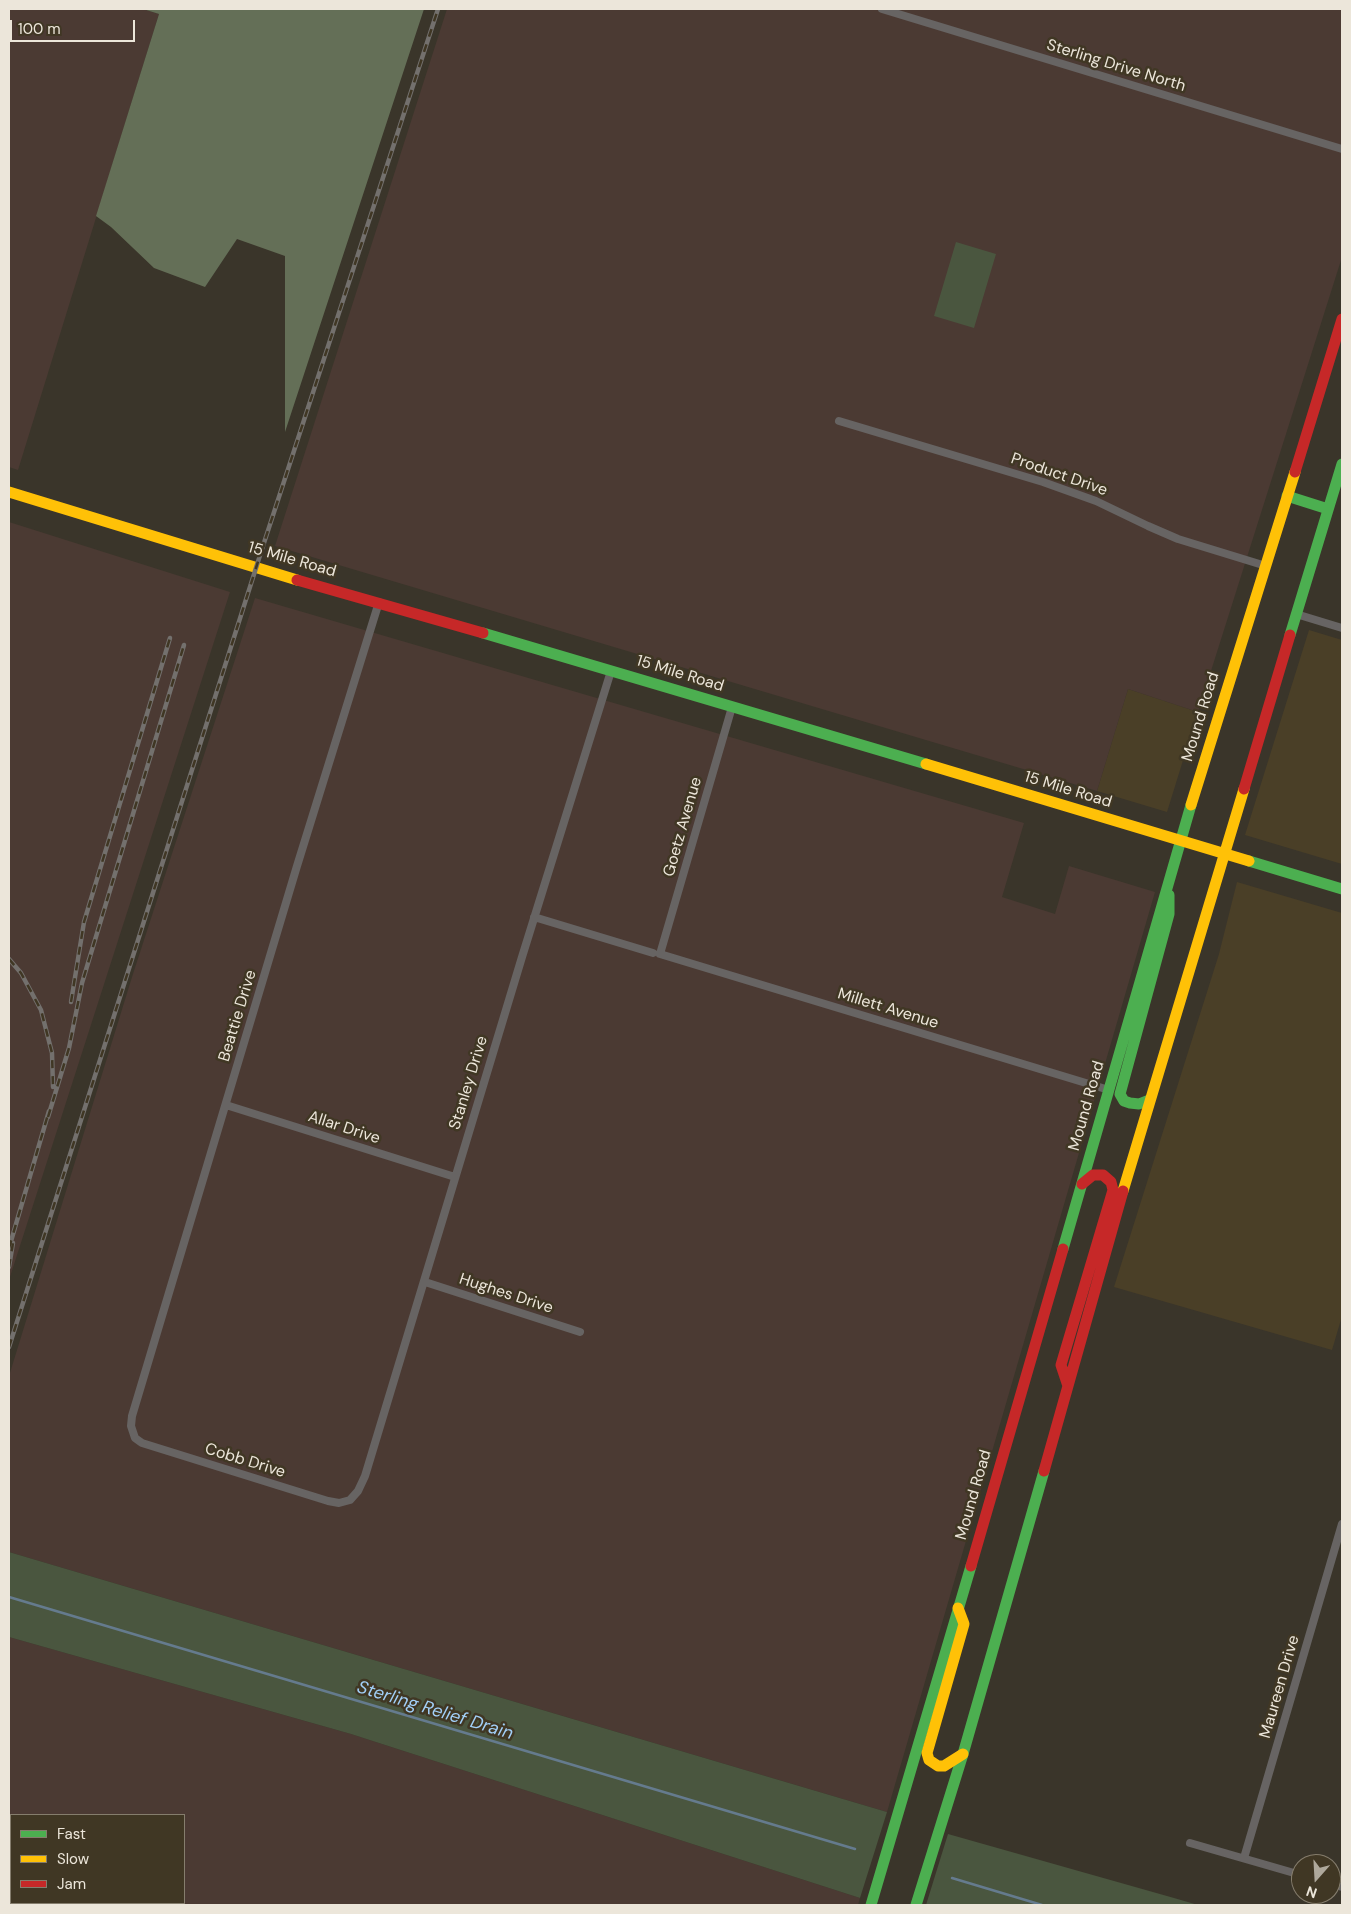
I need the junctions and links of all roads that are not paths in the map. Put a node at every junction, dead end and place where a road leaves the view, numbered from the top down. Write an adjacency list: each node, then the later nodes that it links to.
1 (886, 9): 2 (street, Sterling Drive North)
2 (1342, 149)
3 (1342, 319): 7 (main road, Mound Road)
4 (839, 421): 9 (street, Product Drive)
5 (1342, 464): 8 (main road)
6 (9, 492): 10 (main road, 15 Mile Road)
7 (1287, 496): 8 (main road); 9 (main road, Mound Road)
8 (1328, 509): 11 (main road)
9 (1266, 566): 15 (main road, Mound Road)
10 (379, 602): 13 (main road, 15 Mile Road); 23 (street, Beattie Drive)
11 (1296, 614): 12 (street); 16 (main road)
12 (1342, 628)
13 (611, 671): 14 (main road, 15 Mile Road); 19 (street, Stanley Drive)
14 (732, 707): 15 (main road, 15 Mile Road); 20 (street, Goetz Avenue)
15 (1180, 841): 16 (main road, 15 Mile Road); 17 (main road, Mound Road)
16 (1224, 854): 18 (main road, 15 Mile Road); 22 (main road)
17 (1169, 881): 21 (main road, Mound Road); 22 (main road)
18 (1342, 889)
19 (534, 917): 20 (street, Millett Avenue); 24 (street, Stanley Drive)
20 (657, 953): 21 (street, Millett Avenue)
21 (1108, 1090): 25 (main road, Mound Road)
22 (1149, 1100): 28 (main road)
23 (226, 1105): 24 (street, Allar Drive); 29 (street, Beattie Drive)
24 (455, 1177): 26 (street, Stanley Drive)
25 (1081, 1185): 28 (main road); 32 (main road, Mound Road)
26 (424, 1282): 27 (street, Hughes Drive); 30 (street, Stanley Drive)
27 (580, 1332)
28 (1068, 1386): 33 (main road)
29 (135, 1438): 30 (street, Cobb Drive)
30 (350, 1500)
31 (1342, 1524): 35 (street, Maureen Drive)
32 (958, 1608): 33 (main road); 37 (main road, Mound Road)
33 (963, 1754): 38 (main road)
34 (1190, 1843): 35 (street)
35 (1244, 1858): 36 (street)
36 (1291, 1872)
37 (871, 1905)
38 (916, 1905)

